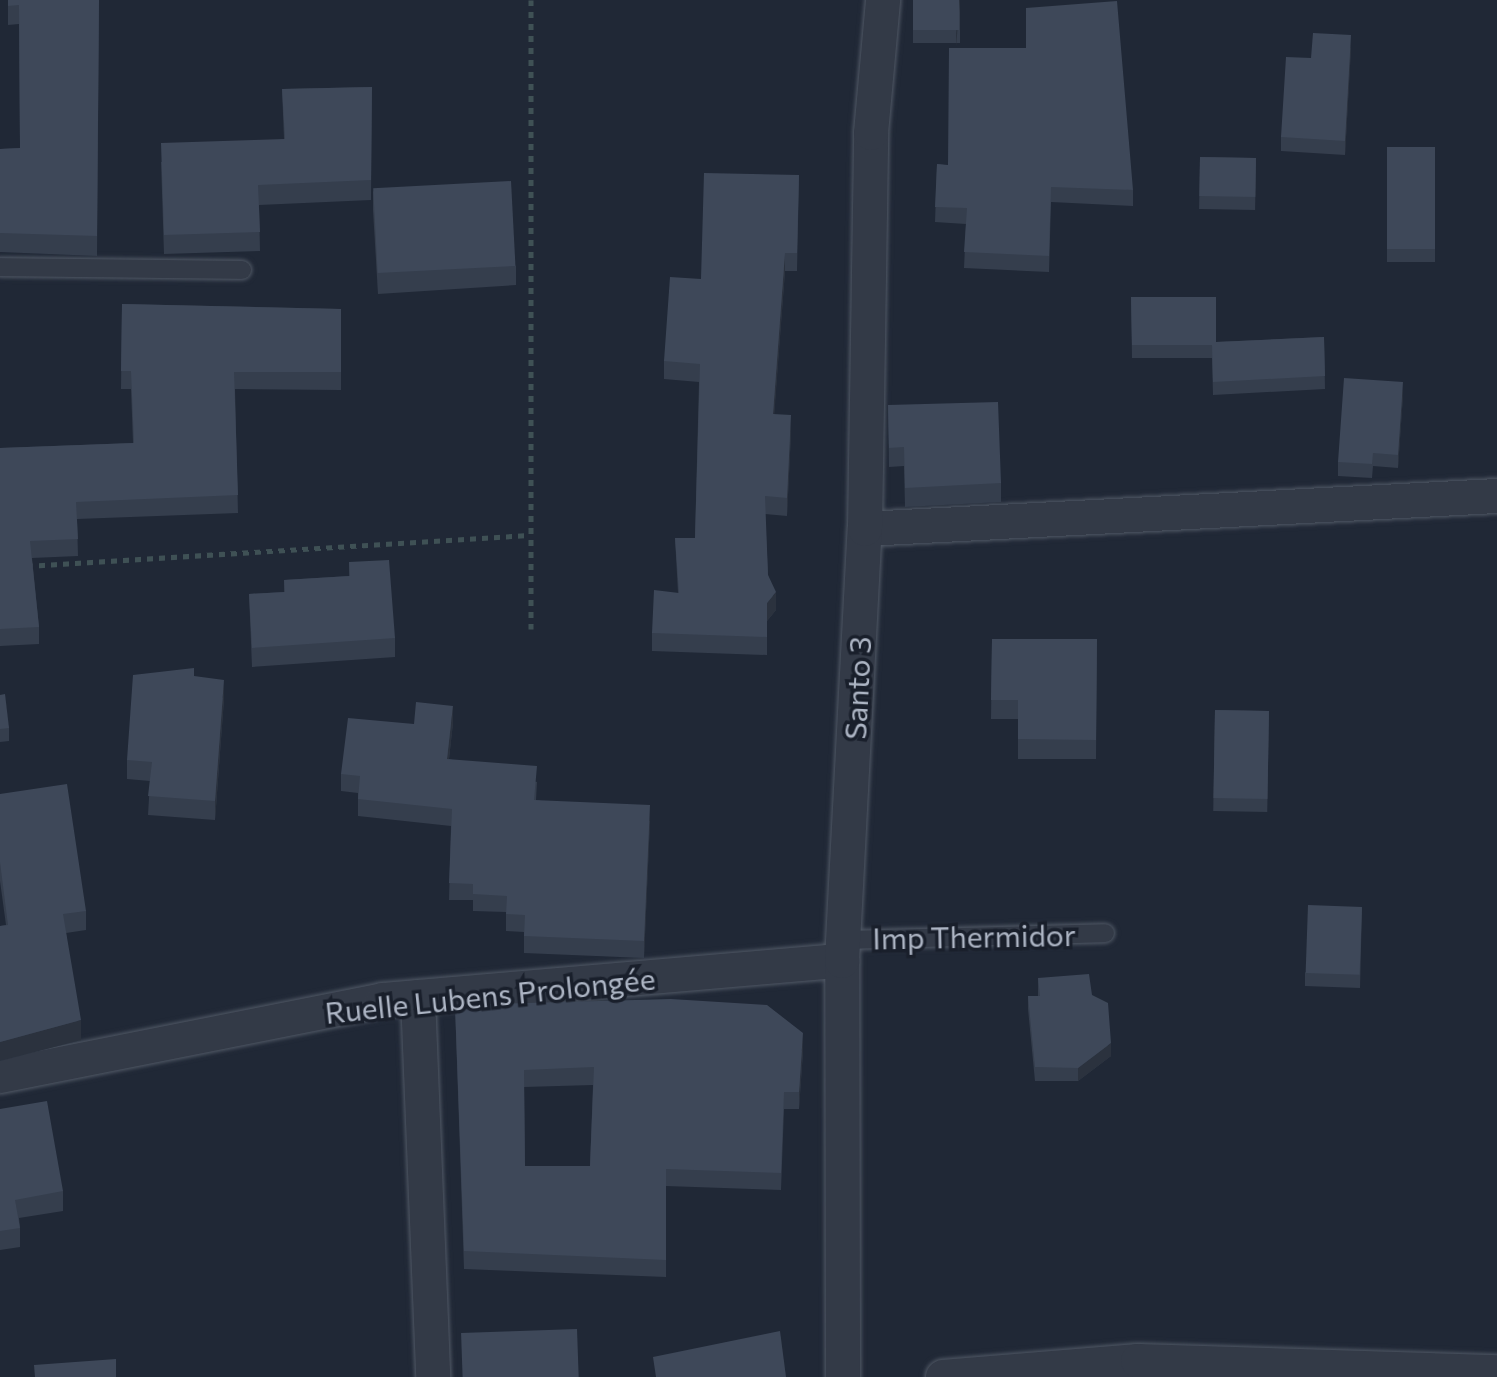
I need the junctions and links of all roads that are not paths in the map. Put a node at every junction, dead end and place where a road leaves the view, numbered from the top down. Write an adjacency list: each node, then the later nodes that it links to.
1 (883, 0): 5 (street, Santo 3)
2 (0, 267): 3 (lane)
3 (242, 270)
4 (1497, 496): 5 (street)
5 (865, 529): 7 (street, Santo 3)
6 (1105, 933): 7 (lane, Imp Thermidor)
7 (843, 950): 8 (street, Ruelle Lubens Prolongée); 12 (street, Santo 3)
8 (418, 997): 9 (street, Ruelle Lubens Prolongée); 11 (street)
9 (0, 1076)
10 (1497, 1372): 13 (street)
11 (433, 1377)
12 (843, 1377)
13 (943, 1377)

